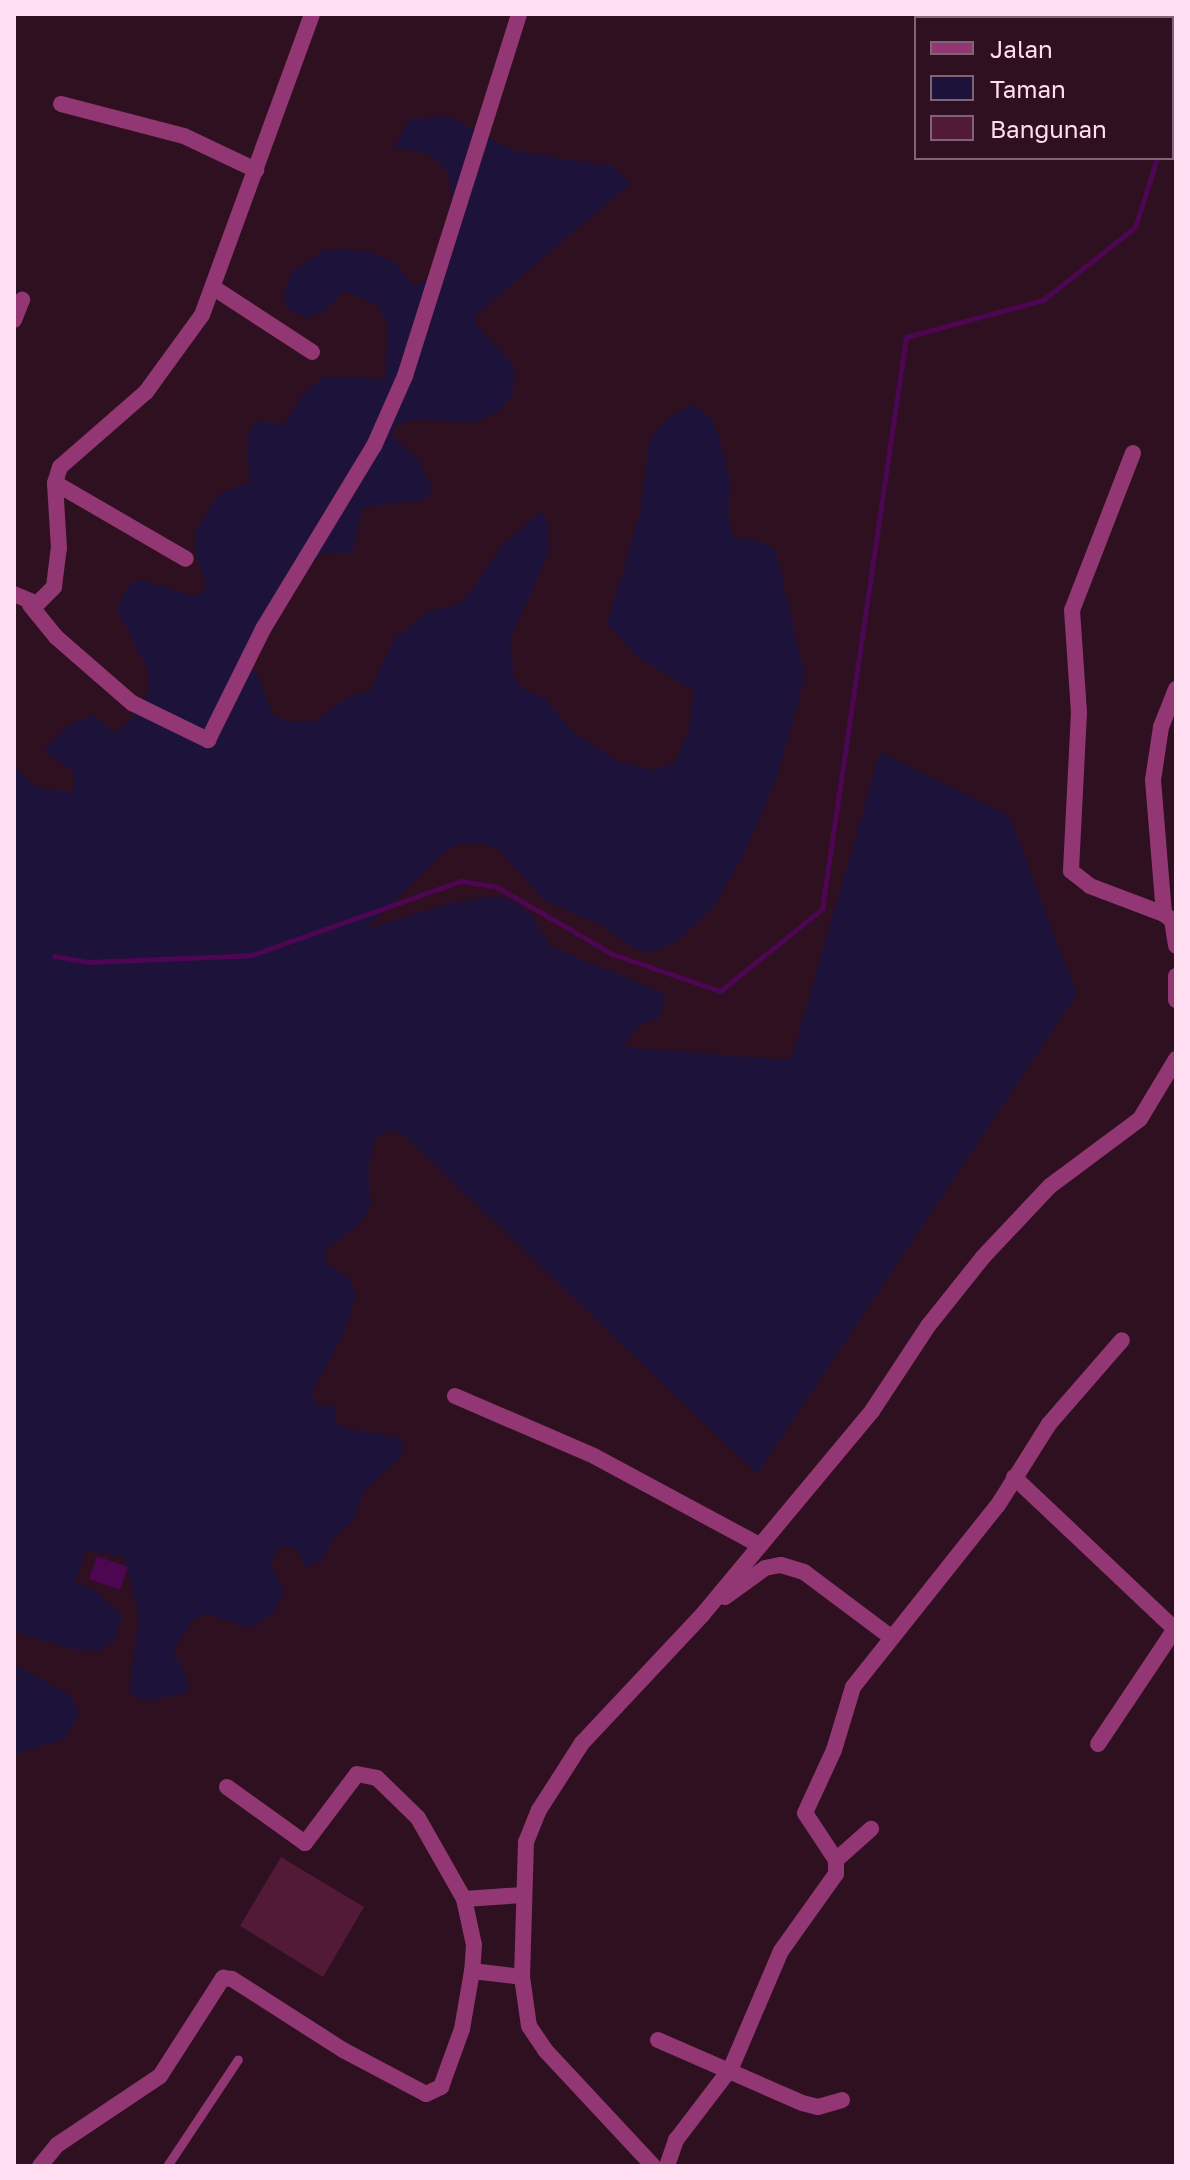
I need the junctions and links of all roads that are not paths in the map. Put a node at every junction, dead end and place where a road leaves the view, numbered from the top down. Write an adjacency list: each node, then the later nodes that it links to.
1 (312, 14): 4 (street)
2 (519, 14): 13 (street)
3 (61, 104): 4 (street)
4 (256, 170): 5 (street)
5 (214, 288): 8 (street); 10 (street)
6 (22, 300): 7 (street)
7 (14, 320)
8 (312, 352)
9 (1133, 453): 15 (street)
10 (55, 483): 11 (street); 13 (street)
11 (186, 559)
12 (14, 594): 13 (street)
13 (30, 605)
14 (1176, 689): 15 (street)
15 (1164, 914): 16 (street)
16 (1176, 946)
17 (1176, 976): 18 (street)
18 (1176, 1000)
19 (1176, 1059): 20 (street)
20 (1172, 1077): 24 (street)
21 (1122, 1340): 23 (street)
22 (455, 1396): 24 (street)
23 (1014, 1477): 26 (street); 27 (street)
24 (759, 1545): 25 (street)
25 (703, 1614): 27 (street); 32 (street)
26 (1176, 1630): 28 (street)
27 (891, 1637): 31 (street)
28 (1098, 1744)
29 (227, 1787): 33 (street)
30 (871, 1829): 31 (street)
31 (836, 1860): 38 (street)
32 (523, 1895): 33 (street); 35 (street)
33 (464, 1899): 34 (street)
34 (472, 1971): 35 (street); 40 (street)
35 (522, 1977): 42 (street)
36 (658, 2040): 38 (street)
37 (238, 2059): 41 (lane)
38 (727, 2074): 39 (street); 43 (street)
39 (842, 2100)
40 (40, 2166)
41 (167, 2166)
42 (653, 2166)
43 (667, 2166)

